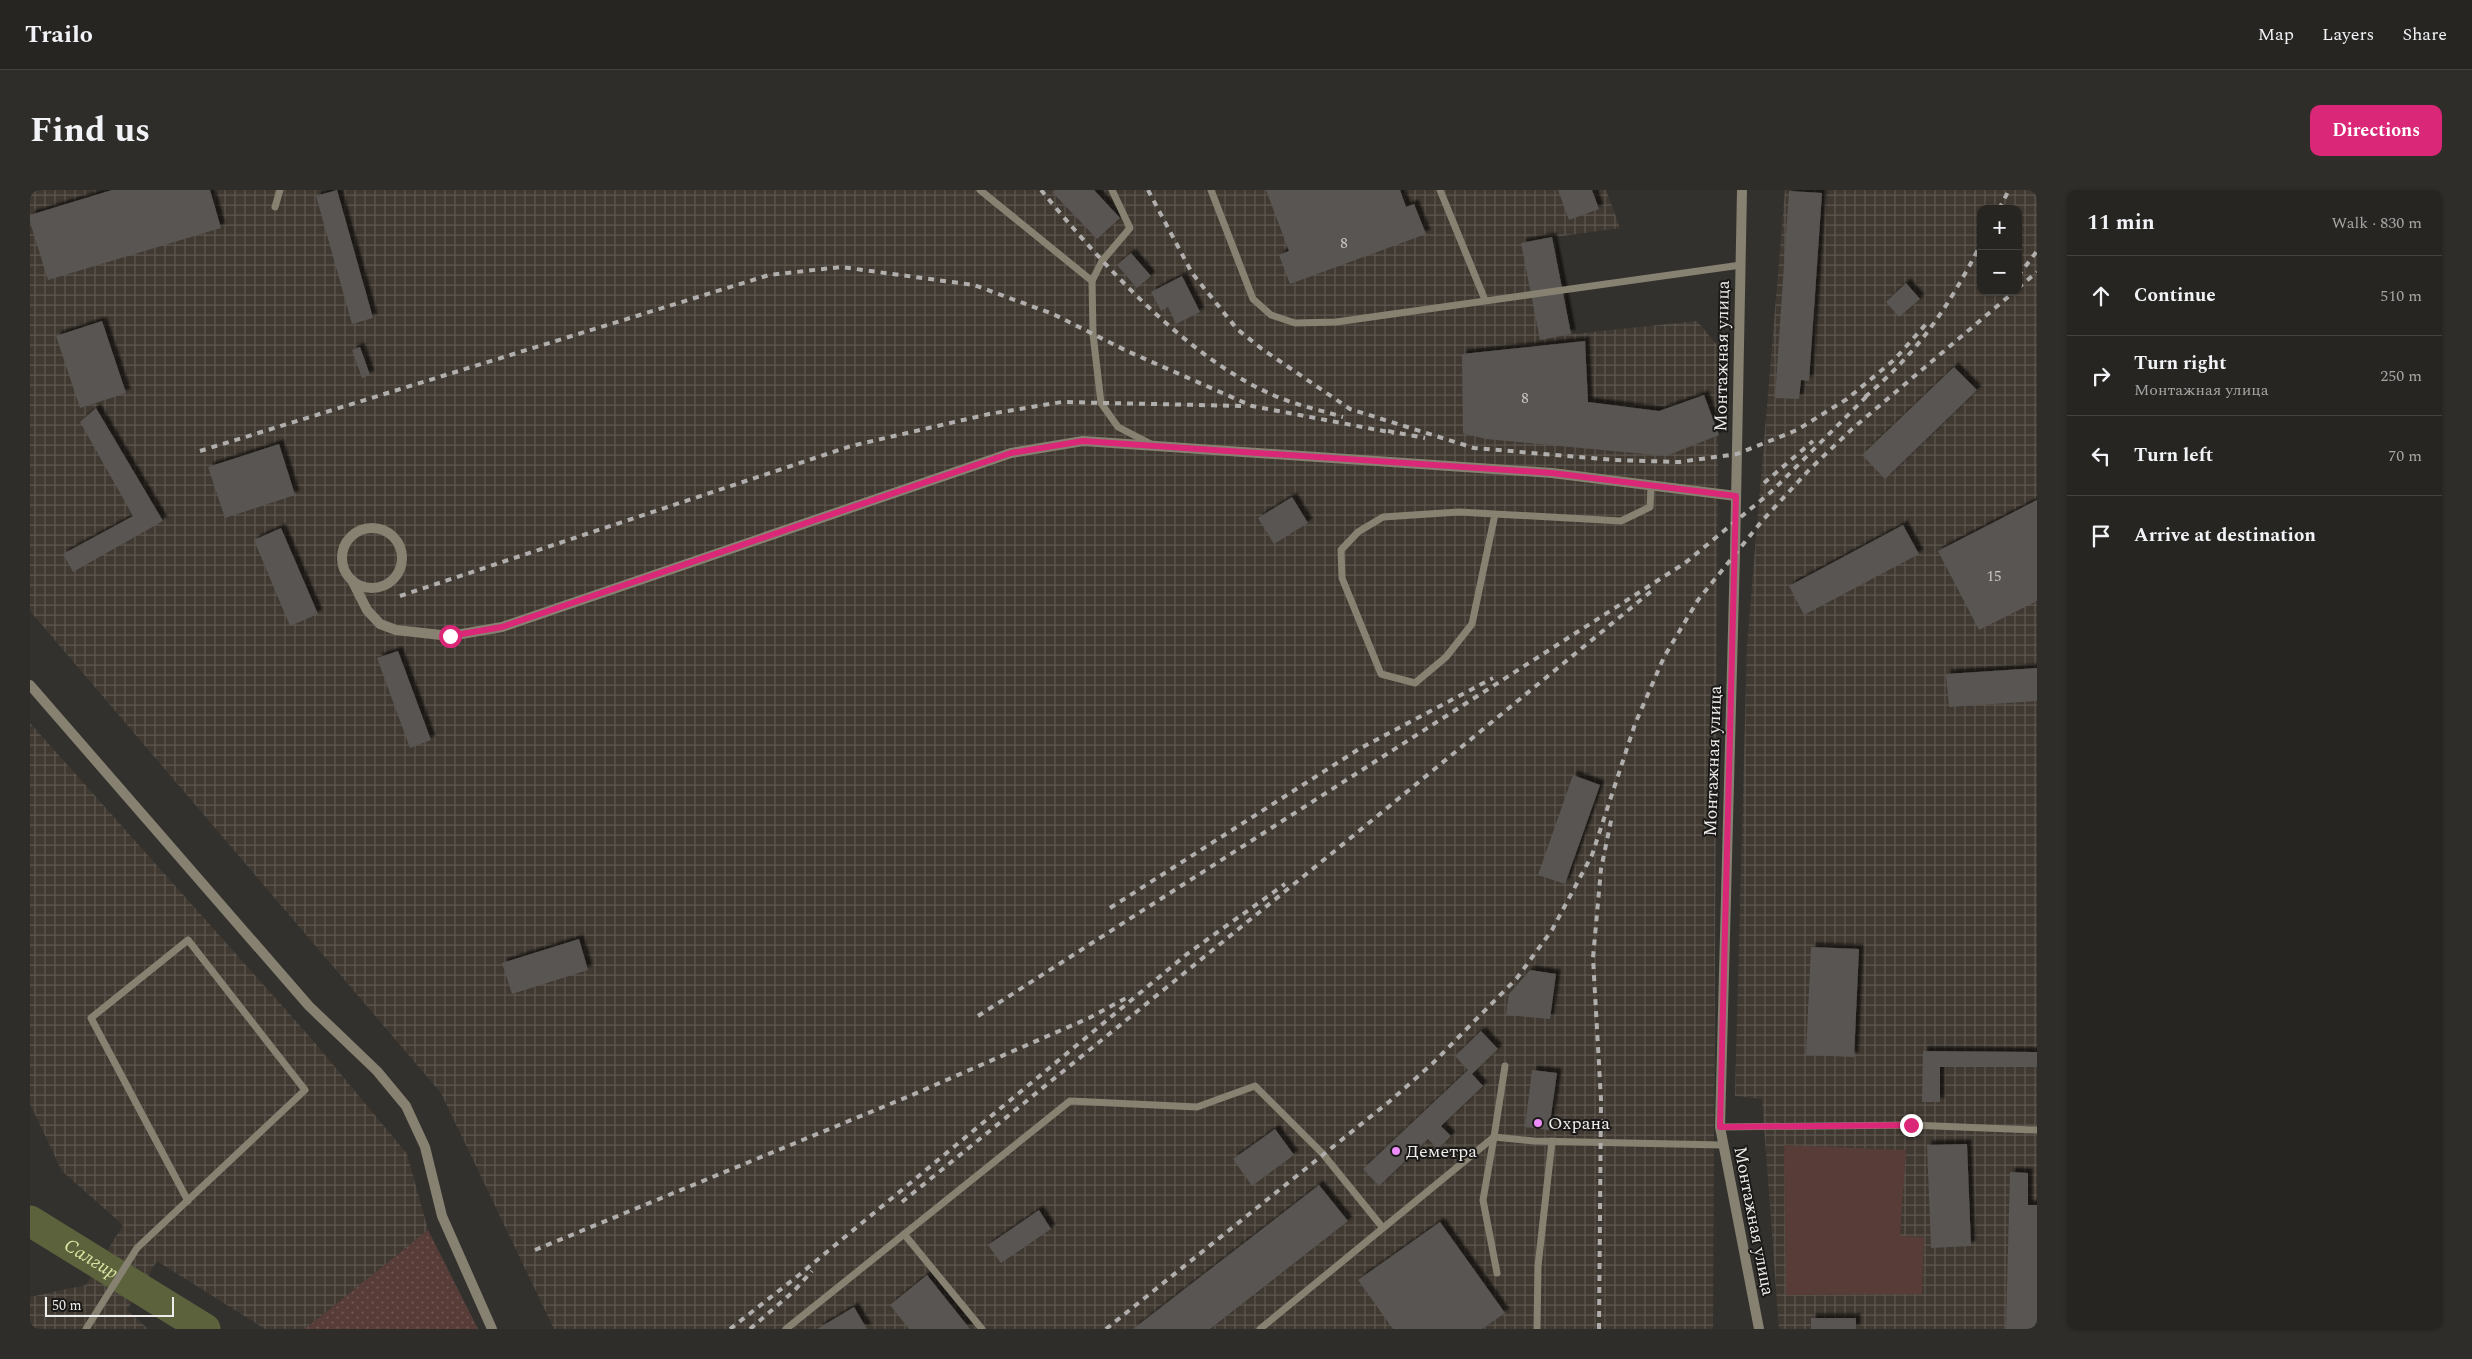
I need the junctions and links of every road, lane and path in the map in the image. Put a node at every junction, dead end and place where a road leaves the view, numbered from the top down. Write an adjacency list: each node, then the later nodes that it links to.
1 (280, 190): 7 (lane)
2 (980, 190): 9 (lane)
3 (1112, 190): 9 (lane)
4 (1211, 190): 10 (lane)
5 (1440, 190): 10 (lane)
6 (1742, 190): 8 (street, Монтажная улица)
7 (275, 207)
8 (1741, 265): 10 (lane); 13 (street, Монтажная улица)
9 (1092, 281): 11 (lane)
10 (1485, 300)
11 (1156, 446): 12 (street); 15 (street)
12 (1651, 486): 13 (street); 14 (lane)
13 (1736, 496): 18 (street, Монтажная улица)
14 (1495, 514): 14 (lane)
15 (352, 580): 15 (street)
16 (30, 685): 28 (street)
17 (1505, 1066): 20 (lane)
18 (1720, 1127): 19 (lane); 22 (street, Монтажная улица)
19 (2037, 1130)
20 (1494, 1137): 21 (lane); 24 (lane); 26 (lane)
21 (1552, 1142): 22 (lane); 32 (lane)
22 (1722, 1145): 33 (street, Монтажная улица)
23 (188, 1201): 23 (lane); 27 (lane)
24 (1383, 1228): 25 (lane); 31 (lane)
25 (904, 1234): 29 (lane); 30 (lane)
26 (1497, 1273)
27 (86, 1329)
28 (492, 1329)
29 (786, 1329)
30 (982, 1329)
31 (1260, 1329)
32 (1537, 1329)
33 (1759, 1329)

